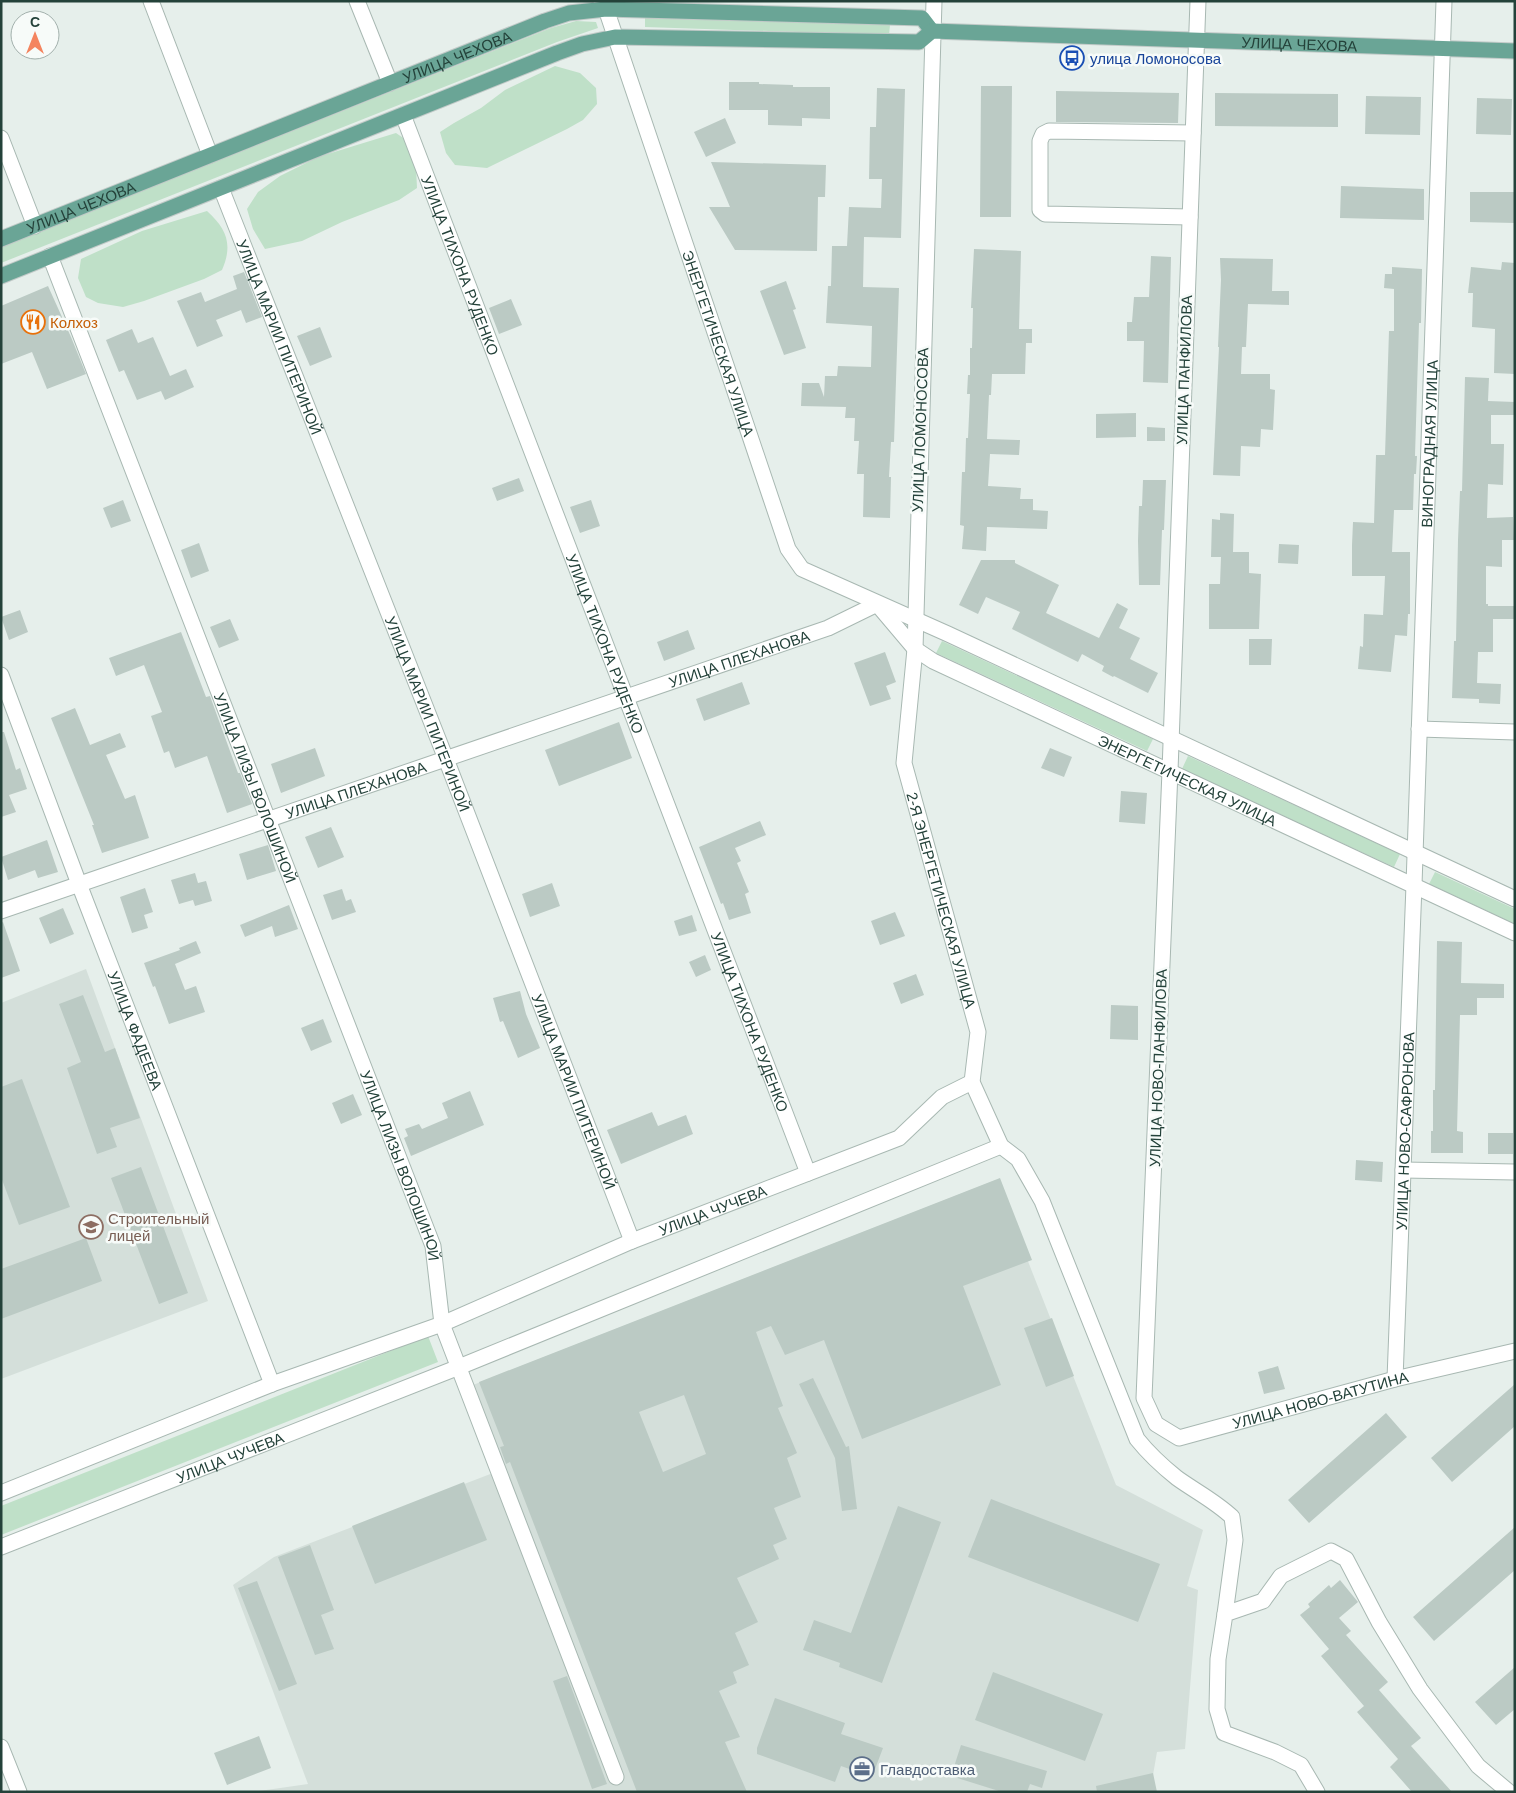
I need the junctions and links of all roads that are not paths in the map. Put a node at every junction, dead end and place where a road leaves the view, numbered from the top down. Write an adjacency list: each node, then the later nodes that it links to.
1 (152, 1): 17 (street)
2 (357, 1): 13 (street)
3 (934, 1): 8 (street, УЛИЦА ЛОМОНОСОВА)
4 (1198, 1): 10 (street, УЛИЦА ПАНФИЛОВА)
5 (1444, 1): 11 (street, ВИНОГРАДНАЯ УЛИЦА)
6 (604, 5): 7 (main road, УЛИЦА ЧЕХОВА); 9 (street, ЭНЕРГЕТИЧЕСКАЯ УЛИЦА); 13 (main road, УЛИЦА ЧЕХОВА)
7 (725, 7): 8 (main road, УЛИЦА ЧЕХОВА)
8 (932, 31): 9 (main road, УЛИЦА ЧЕХОВА); 10 (main road, УЛИЦА ЧЕХОВА); 25 (street, УЛИЦА ЛОМОНОСОВА)
9 (615, 37): 14 (main road, УЛИЦА ЧЕХОВА); 24 (street, ЭНЕРГЕТИЧЕСКАЯ УЛИЦА)
10 (1196, 40): 11 (main road, УЛИЦА ЧЕХОВА); 15 (street, УЛИЦА ПАНФИЛОВА)
11 (1443, 49): 12 (main road, УЛИЦА ЧЕХОВА); 29 (street, ВИНОГРАДНАЯ УЛИЦА)
12 (1515, 51)
13 (390, 83): 17 (main road, УЛИЦА ЧЕХОВА)
14 (403, 115): 18 (main road, УЛИЦА ЧЕХОВА); 28 (street, УЛИЦА ТИХОНА РУДЕНКО)
15 (1193, 133): 19 (street, УЛИЦА ПАНФИЛОВА); 19 (street)
16 (1, 138): 20 (street)
17 (210, 155): 20 (main road, УЛИЦА ЧЕХОВА)
18 (221, 188): 22 (main road, УЛИЦА ЧЕХОВА); 32 (street, УЛИЦА МАРИИ ПИТЕРИНОЙ)
19 (1190, 216): 31 (street, УЛИЦА ПАНФИЛОВА)
20 (35, 226): 21 (main road, УЛИЦА ЧЕХОВА)
21 (1, 239)
22 (50, 256): 23 (main road, УЛИЦА ЧЕХОВА); 34 (street, УЛИЦА ЛИЗЫ ВОЛОШИНОЙ)
23 (1, 276)
24 (877, 604): 25 (street, ЭНЕРГЕТИЧЕСКАЯ УЛИЦА); 26 (street, ЭНЕРГЕТИЧЕСКАЯ УЛИЦА); 28 (street, УЛИЦА ПЛЕХАНОВА)
25 (914, 619): 26 (street, УЛИЦА ЛОМОНОСОВА); 31 (street, ЭНЕРГЕТИЧЕСКАЯ УЛИЦА)
26 (915, 649): 33 (street, ЭНЕРГЕТИЧЕСКАЯ УЛИЦА); 41 (street, 2-Я ЭНЕРГЕТИЧЕСКАЯ УЛИЦА)
27 (1, 675): 36 (street, УЛИЦА ФАДЕЕВА)
28 (626, 697): 32 (street, УЛИЦА ПЛЕХАНОВА); 45 (street, УЛИЦА ТИХОНА РУДЕНКО)
29 (1419, 729): 30 (street); 35 (street, ВИНОГРАДНАЯ УЛИЦА)
30 (1515, 732)
31 (1171, 738): 33 (street, УЛИЦА НОВО-ПАНФИЛОВА); 35 (street, ЭНЕРГЕТИЧЕСКАЯ УЛИЦА)
32 (446, 759): 34 (street, УЛИЦА ПЛЕХАНОВА); 46 (street, УЛИЦА МАРИИ ПИТЕРИНОЙ)
33 (1170, 771): 37 (street, ЭНЕРГЕТИЧЕСКАЯ УЛИЦА); 52 (street, УЛИЦА НОВО-ПАНФИЛОВА)
34 (269, 819): 36 (street, УЛИЦА ПЛЕХАНОВА); 47 (street, УЛИЦА ЛИЗЫ ВОЛОШИНОЙ)
35 (1415, 852): 37 (street, ВИНОГРАДНАЯ УЛИЦА); 38 (street, ЭНЕРГЕТИЧЕСКАЯ УЛИЦА)
36 (79, 884): 39 (street, УЛИЦА ПЛЕХАНОВА); 51 (street, УЛИЦА ФАДЕЕВА)
37 (1414, 885): 40 (street, ЭНЕРГЕТИЧЕСКАЯ УЛИЦА); 43 (street, УЛИЦА НОВО-САФРОНОВА)
38 (1515, 899)
39 (1, 911)
40 (1515, 933)
41 (972, 1082): 42 (street); 45 (street, УЛИЦА ЧУЧЕВА)
42 (1001, 1146): 49 (street, УЛИЦА ЧУЧЕВА); 55 (street)
43 (1403, 1170): 44 (street); 50 (street, УЛИЦА НОВО-САФРОНОВА)
44 (1515, 1172)
45 (808, 1173): 46 (street, УЛИЦА ЧУЧЕВА)
46 (632, 1241): 47 (street, УЛИЦА ЧУЧЕВА)
47 (442, 1324): 49 (street); 51 (street, УЛИЦА ЧУЧЕВА)
48 (1515, 1351): 50 (street, УЛИЦА НОВО-ВАТУТИНА)
49 (459, 1367): 54 (street, УЛИЦА ЧУЧЕВА); 57 (street)
50 (1395, 1379): 52 (street, УЛИЦА НОВО-ВАТУТИНА)
51 (272, 1384): 53 (street, УЛИЦА ЧУЧЕВА)
52 (1144, 1398)
53 (1, 1494)
54 (1, 1547)
55 (1225, 1614): 59 (street); 60 (street)
56 (1, 1747): 58 (street)
57 (616, 1777)
58 (19, 1792)
59 (1317, 1792)
60 (1509, 1792)

